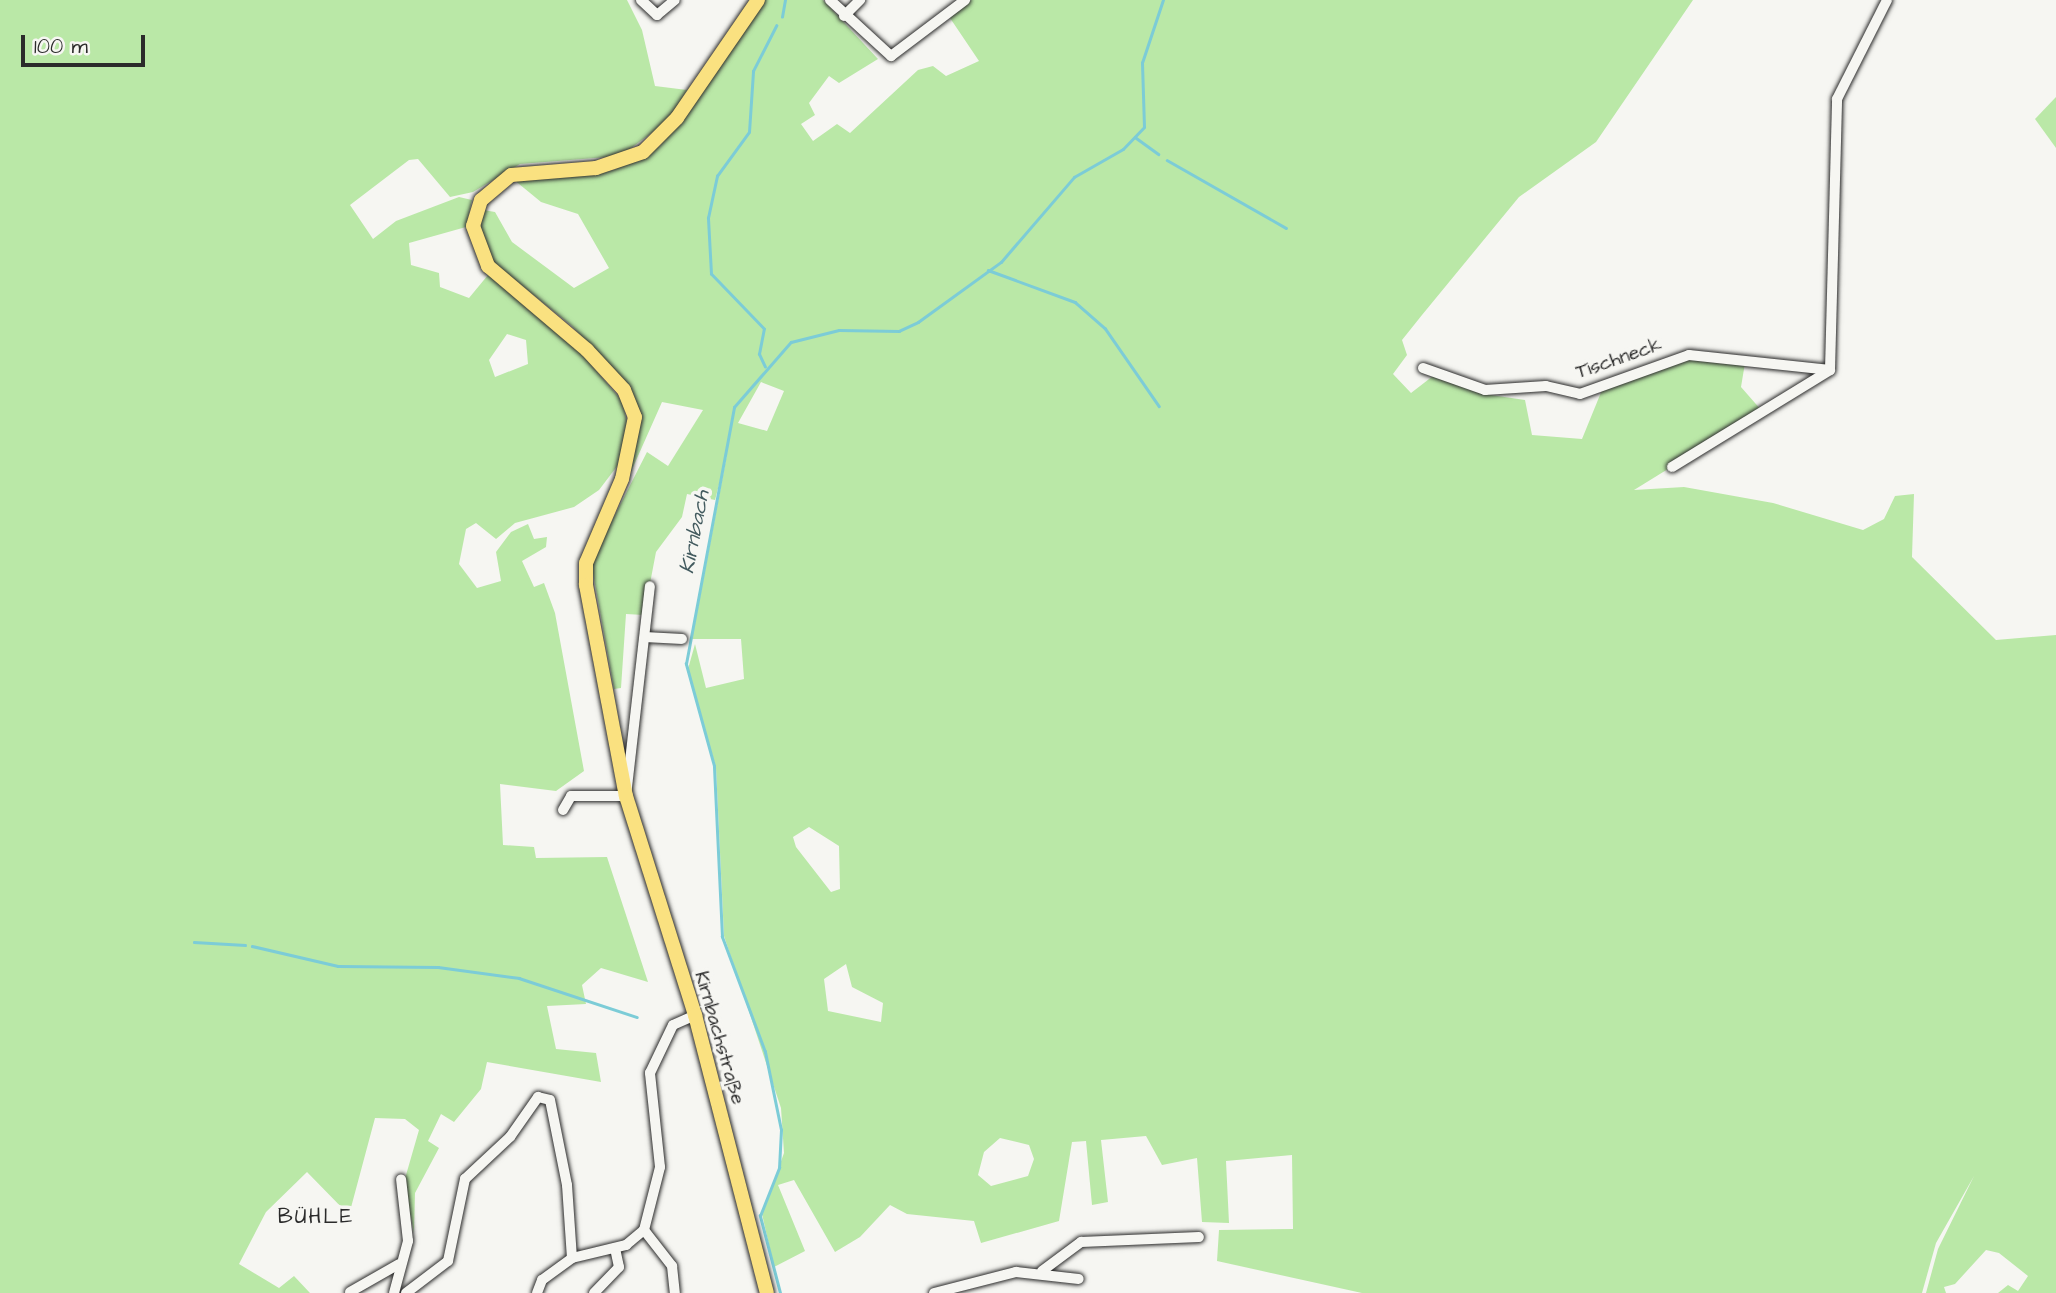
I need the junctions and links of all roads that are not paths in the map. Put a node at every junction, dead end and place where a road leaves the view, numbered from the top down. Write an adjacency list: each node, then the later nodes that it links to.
1 (641, 0): 2 (street)
2 (675, 0)
3 (758, 0): 15 (main road, Kirnbachstraße)
4 (830, 0): 8 (street)
5 (860, 0): 8 (street)
6 (965, 0): 8 (street)
7 (1887, 0): 10 (street)
8 (844, 16)
9 (1423, 368): 10 (street, Tischneck)
10 (1830, 370): 11 (street)
11 (1672, 467)
12 (650, 586): 13 (street)
13 (645, 637): 14 (street); 15 (street)
14 (682, 639)
15 (626, 796): 16 (street); 17 (main road, Kirnbachstraße)
16 (563, 810)
17 (695, 1015): 19 (street); 32 (main road, Kirnbachstraße)
18 (401, 1179): 23 (street)
19 (644, 1230): 21 (street); 31 (street)
20 (1199, 1237): 24 (street)
21 (615, 1248): 22 (street); 30 (street)
22 (572, 1258): 28 (street); 29 (street)
23 (399, 1264): 26 (street); 27 (street)
24 (1042, 1272): 25 (street); 33 (street)
25 (1079, 1279)
26 (349, 1292)
27 (394, 1293)
28 (406, 1293)
29 (537, 1293)
30 (594, 1293)
31 (675, 1293)
32 (768, 1293)
33 (934, 1293)

